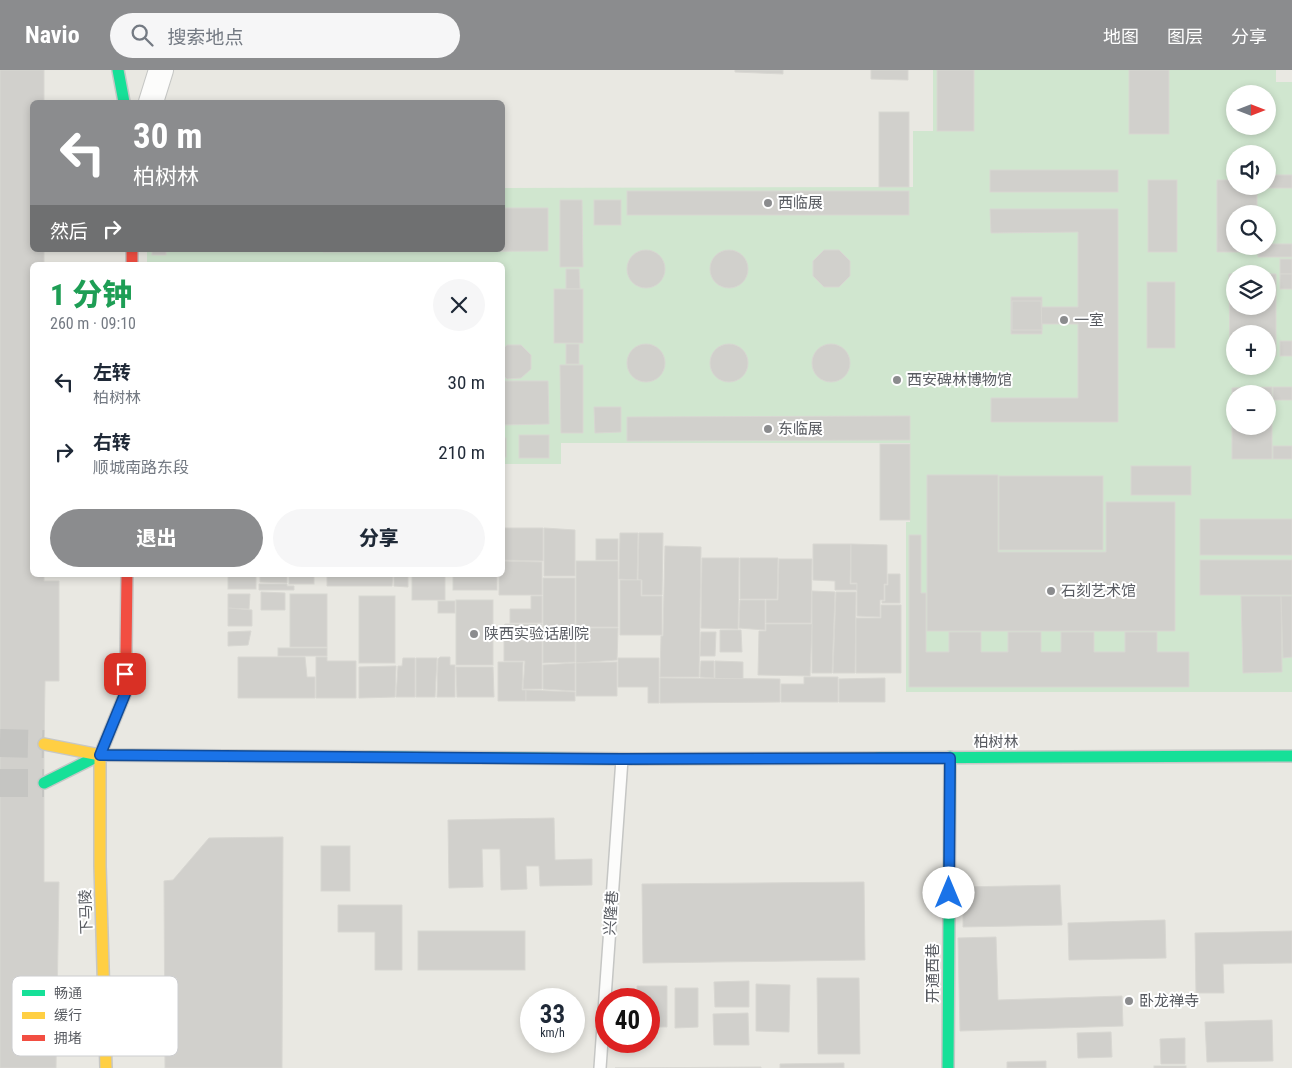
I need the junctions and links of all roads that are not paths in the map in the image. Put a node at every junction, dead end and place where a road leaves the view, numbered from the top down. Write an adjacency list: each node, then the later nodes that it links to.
1 (118, 70): 3 (main road)
2 (161, 70): 4 (street)
3 (124, 100)
4 (152, 100)
5 (127, 577): 7 (main road)
6 (44, 744): 7 (main road, 柏树林)
7 (100, 755): 10 (main road, 柏树林); 11 (main road); 12 (main road, 下马陵)
8 (1292, 756): 9 (main road, 柏树林)
9 (950, 758): 10 (main road, 柏树林); 14 (main road, 开通西巷)
10 (622, 759): 13 (lane, 兴隆巷)
11 (44, 783)
12 (103, 976)
13 (600, 1068)
14 (948, 1068)

